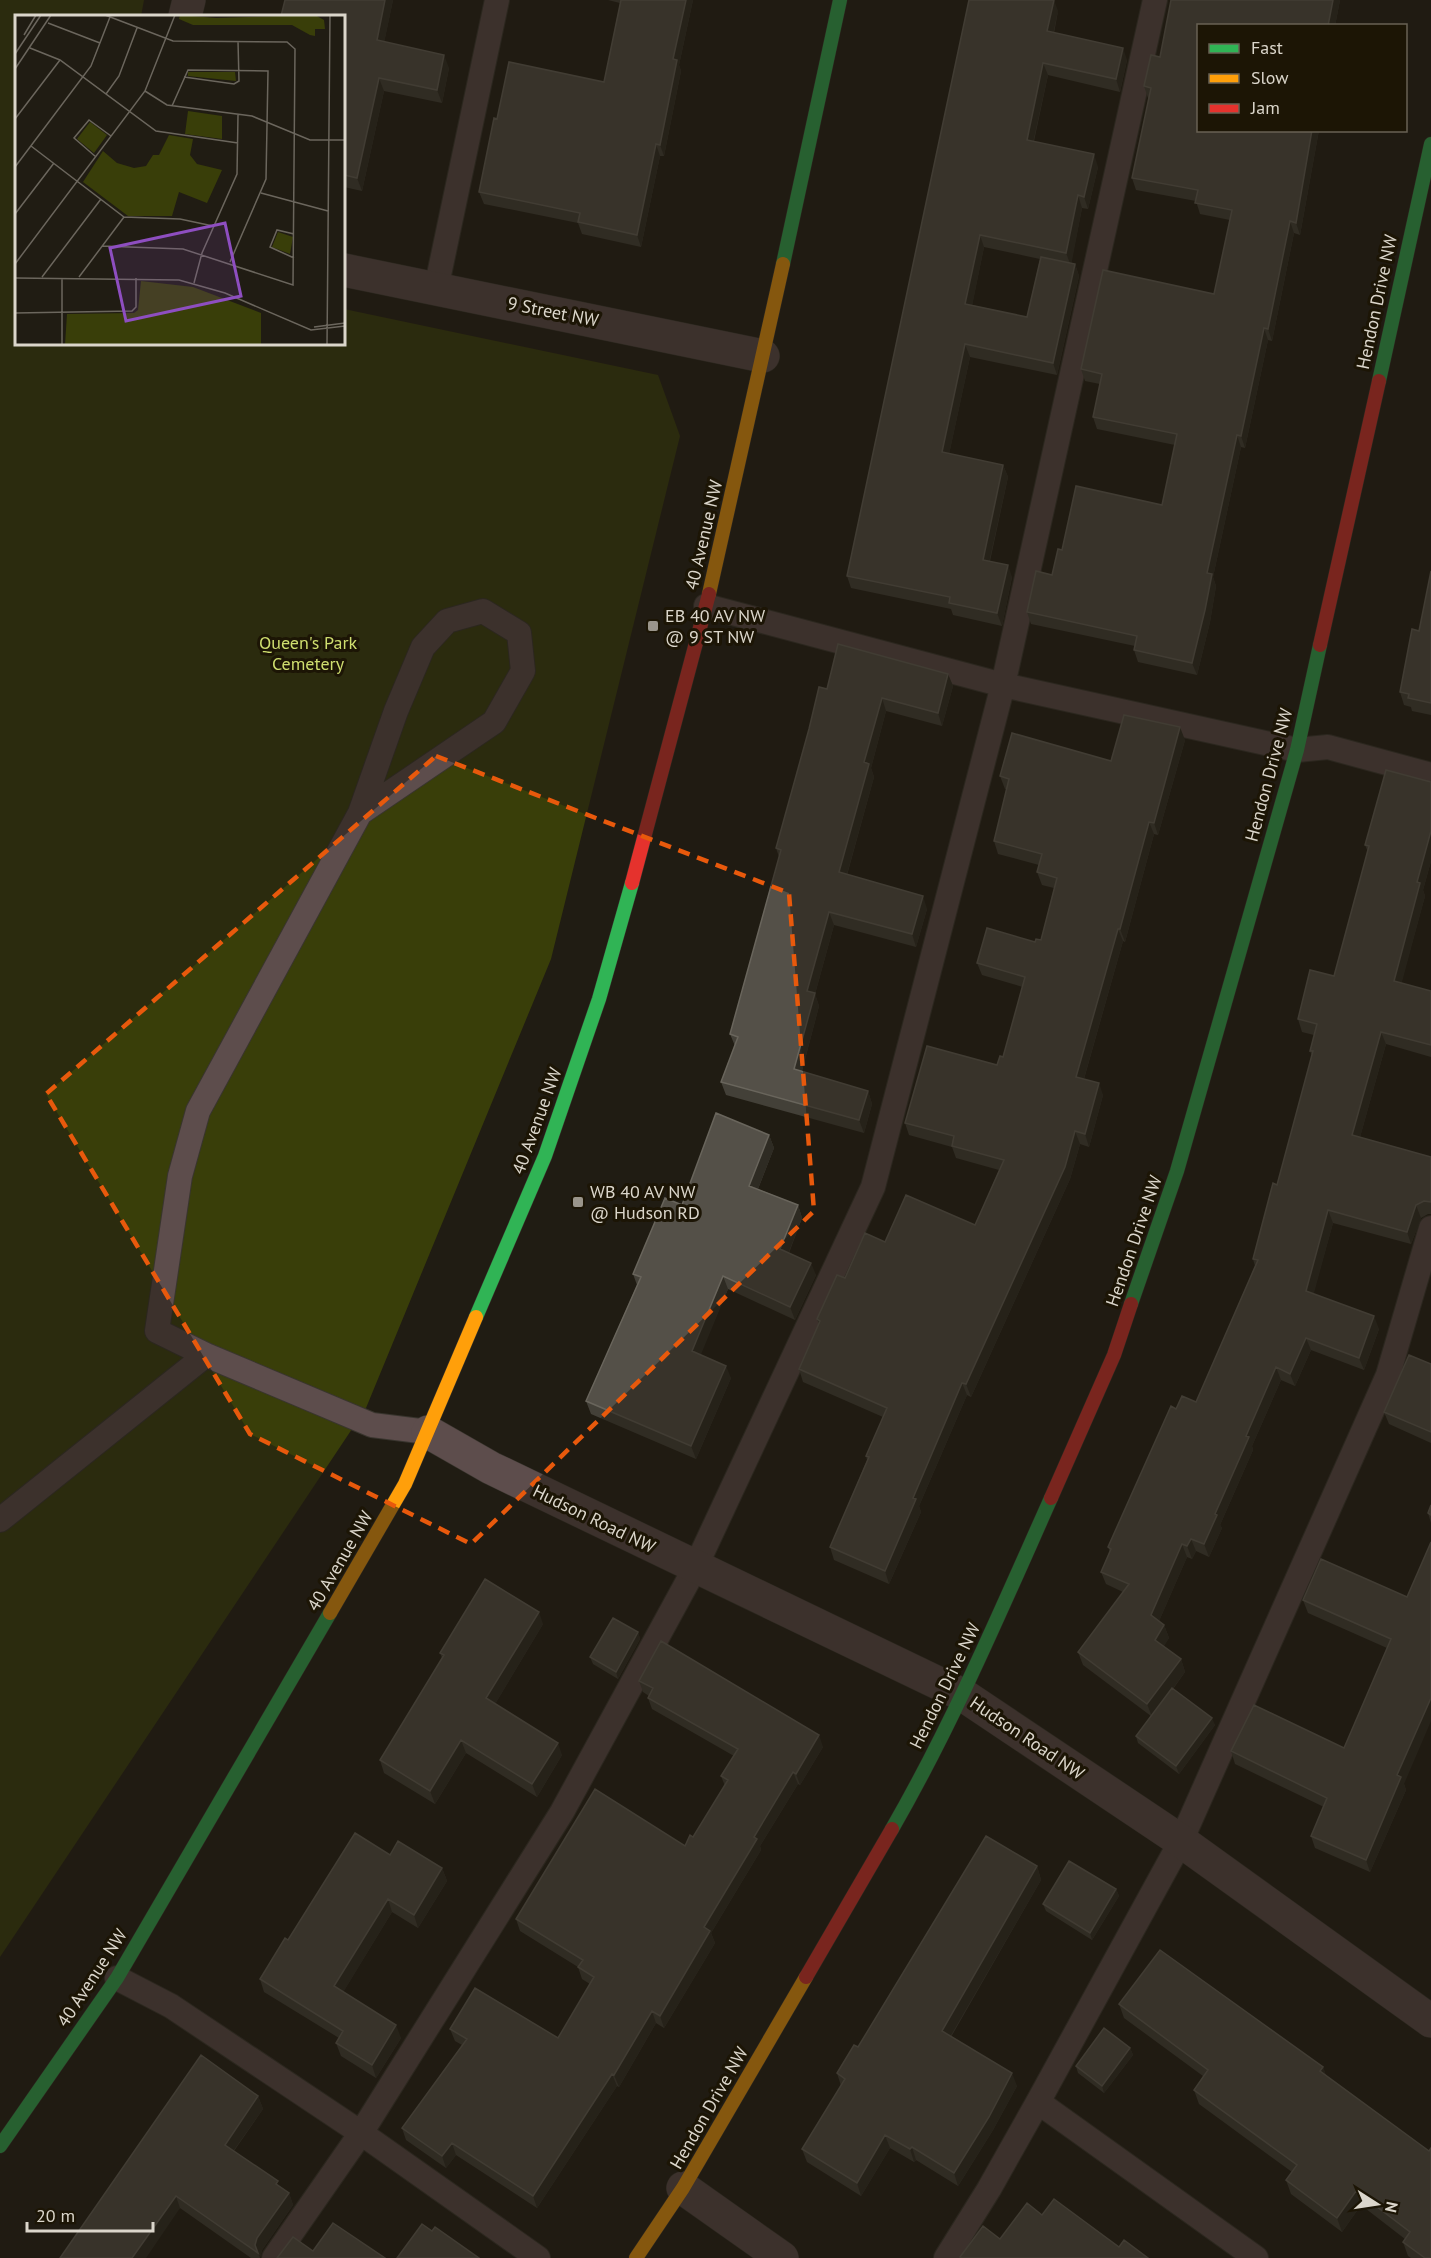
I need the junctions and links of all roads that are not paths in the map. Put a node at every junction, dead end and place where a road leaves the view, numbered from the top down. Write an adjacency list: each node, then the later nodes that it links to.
1 (189, 0): 5 (street)
2 (497, 0): 8 (lane)
3 (840, 0): 9 (street, 40 Avenue NW)
4 (1155, 0): 11 (lane)
5 (185, 15)
6 (1431, 144): 12 (street, Hendon Drive NW)
7 (345, 270): 8 (street, 9 Street NW)
8 (436, 289): 9 (street, 9 Street NW)
9 (763, 356): 10 (street, 40 Avenue NW)
10 (706, 606): 11 (lane); 17 (street, 40 Avenue NW)
11 (1003, 685): 12 (lane); 19 (lane)
12 (1297, 750): 13 (lane); 20 (street, Hendon Drive NW)
13 (1431, 775)
14 (360, 813): 14 (lane); 16 (lane)
15 (1431, 1228): 21 (lane)
16 (206, 1355): 17 (lane); 18 (lane)
17 (428, 1432): 19 (street, Hudson Road NW); 22 (street, 40 Avenue NW)
18 (0, 1520)
19 (695, 1568): 20 (street, Hudson Road NW); 25 (lane)
20 (963, 1695): 21 (street, Hudson Road NW); 27 (street, Hendon Drive NW)
21 (1181, 1841): 23 (street, Hudson Road NW); 24 (lane)
22 (117, 1978): 25 (lane); 26 (street, 40 Avenue NW)
23 (1428, 2011)
24 (1038, 2102): 32 (lane); 33 (lane)
25 (361, 2133): 28 (lane); 29 (lane)
26 (0, 2146)
27 (683, 2188): 30 (street, Hendon Drive NW); 31 (street)
28 (274, 2258)
29 (538, 2258)
30 (636, 2258)
31 (782, 2258)
32 (946, 2258)
33 (1256, 2258)

